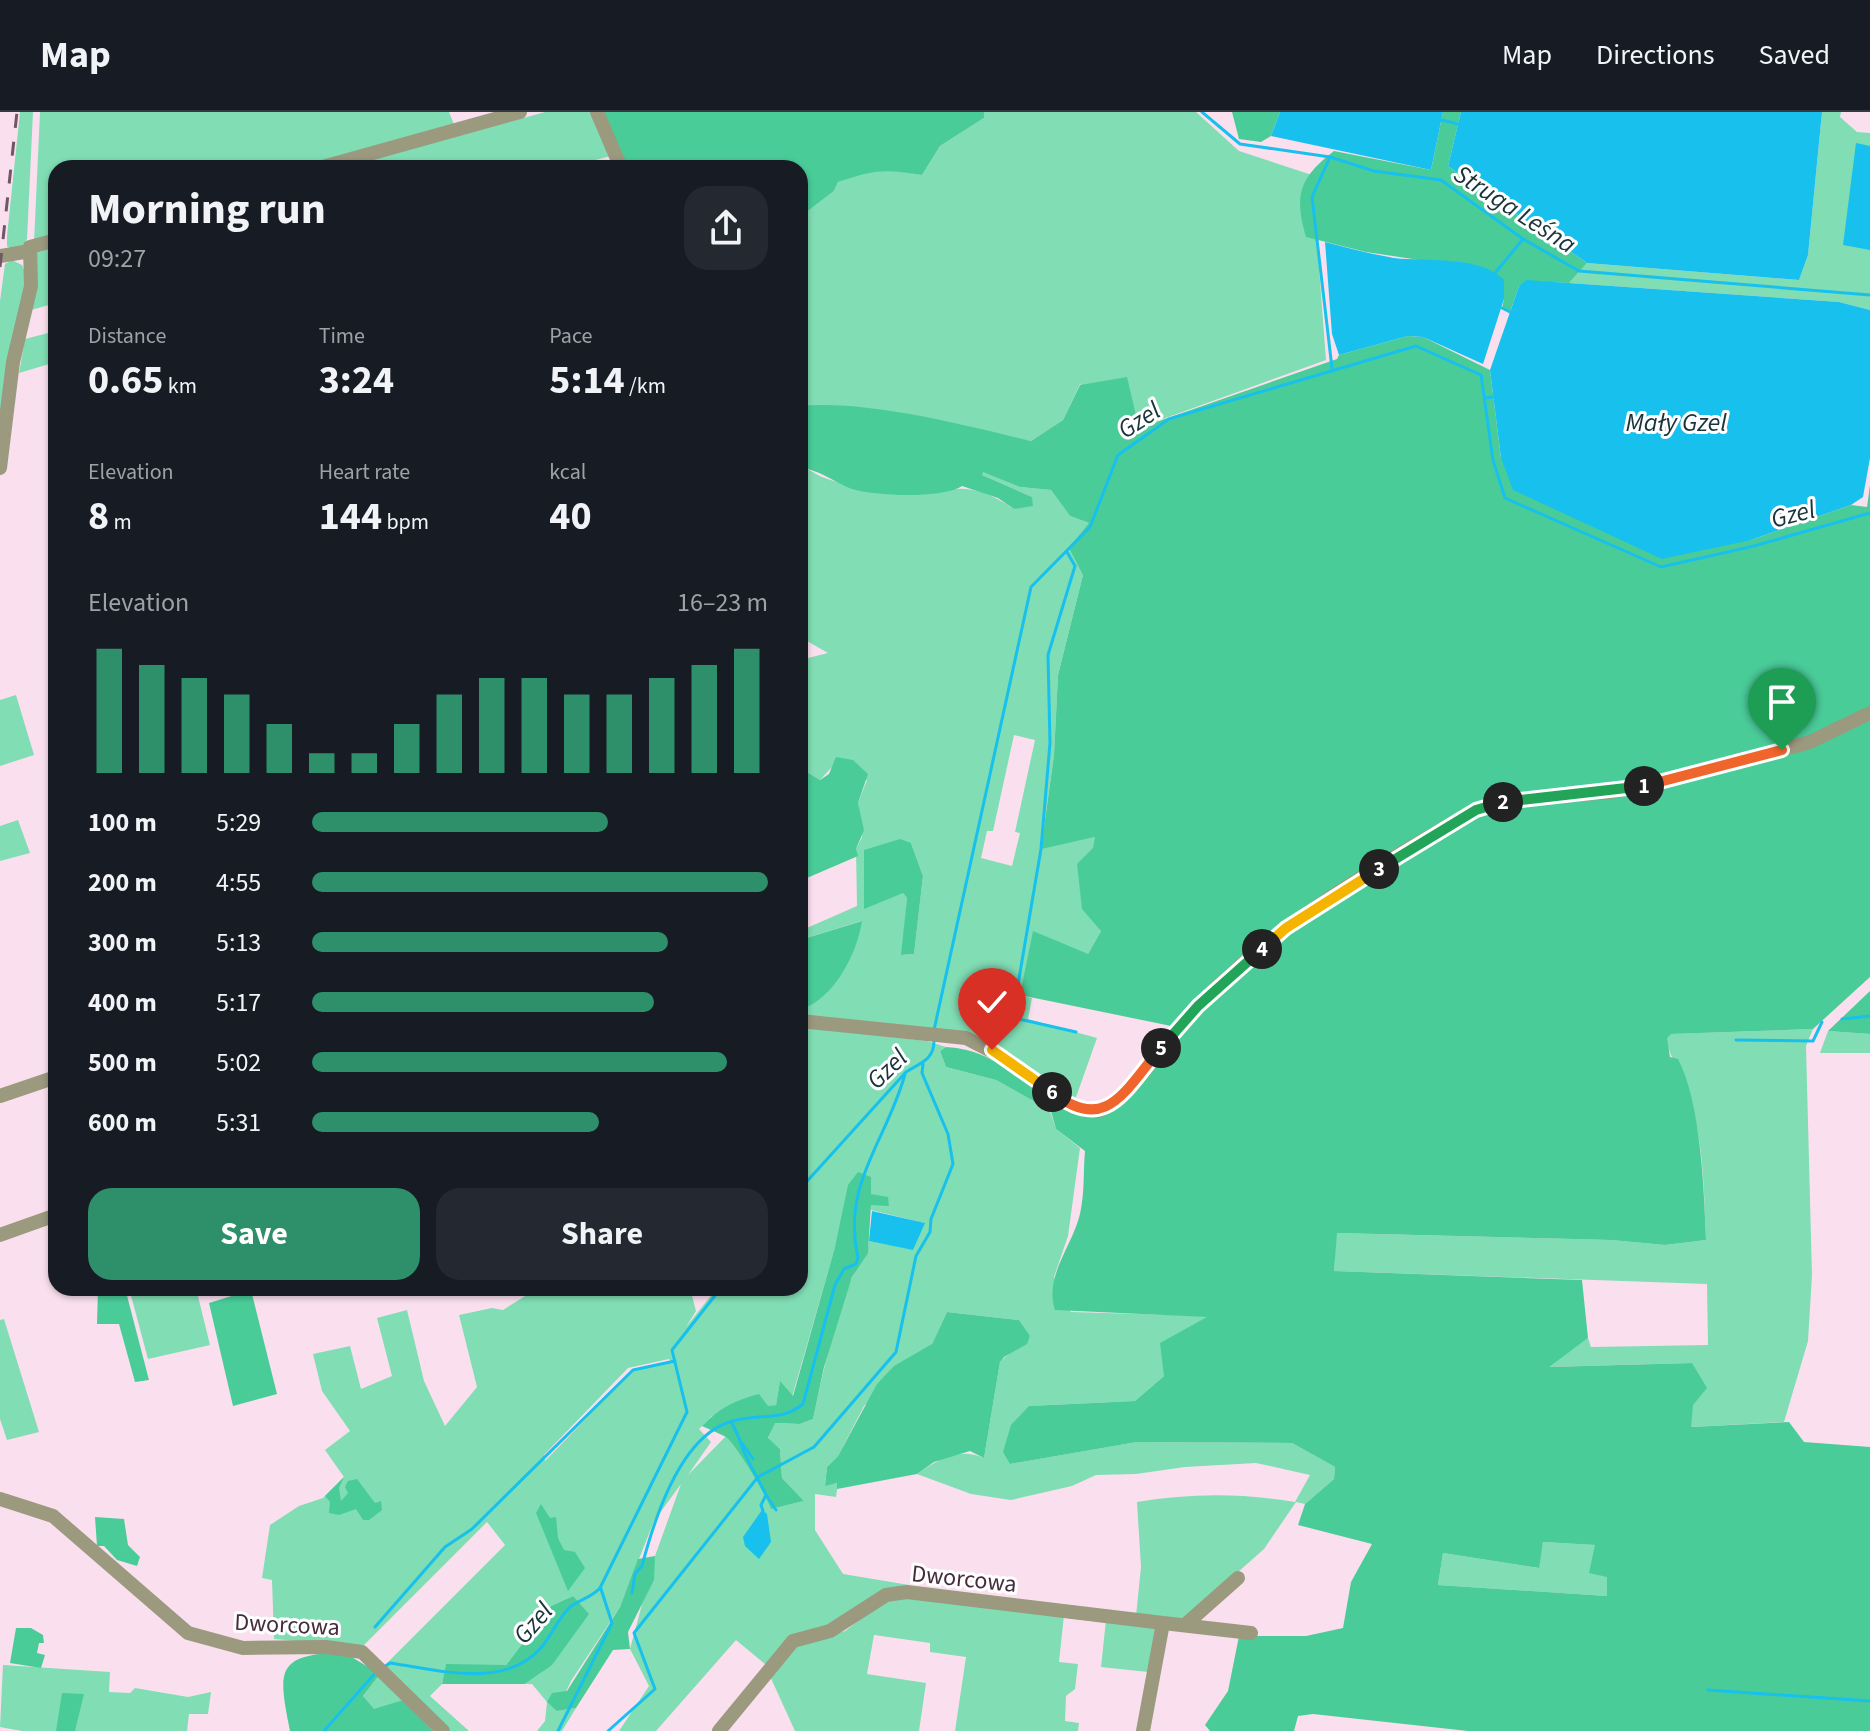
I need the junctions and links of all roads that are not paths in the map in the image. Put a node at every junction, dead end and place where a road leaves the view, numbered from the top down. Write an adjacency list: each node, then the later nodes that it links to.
1 (520, 112): 3 (street)
2 (597, 112): 4 (street)
3 (348, 160)
4 (618, 160)
5 (48, 243): 6 (street)
6 (30, 249): 7 (street); 8 (street)
7 (0, 256)
8 (0, 468)
9 (1870, 713): 10 (street)
10 (808, 1022)
11 (48, 1080): 12 (street)
12 (0, 1096)
13 (48, 1218): 14 (street)
14 (0, 1235)
15 (0, 1499): 20 (street, Dworcowa)
16 (1238, 1578): 18 (street)
17 (1163, 1623): 18 (street, Dworcowa); 21 (street, Dworcowa); 22 (street)
18 (1185, 1625): 19 (street, Dworcowa)
19 (1251, 1633)
20 (443, 1731)
21 (719, 1731)
22 (1143, 1731)

